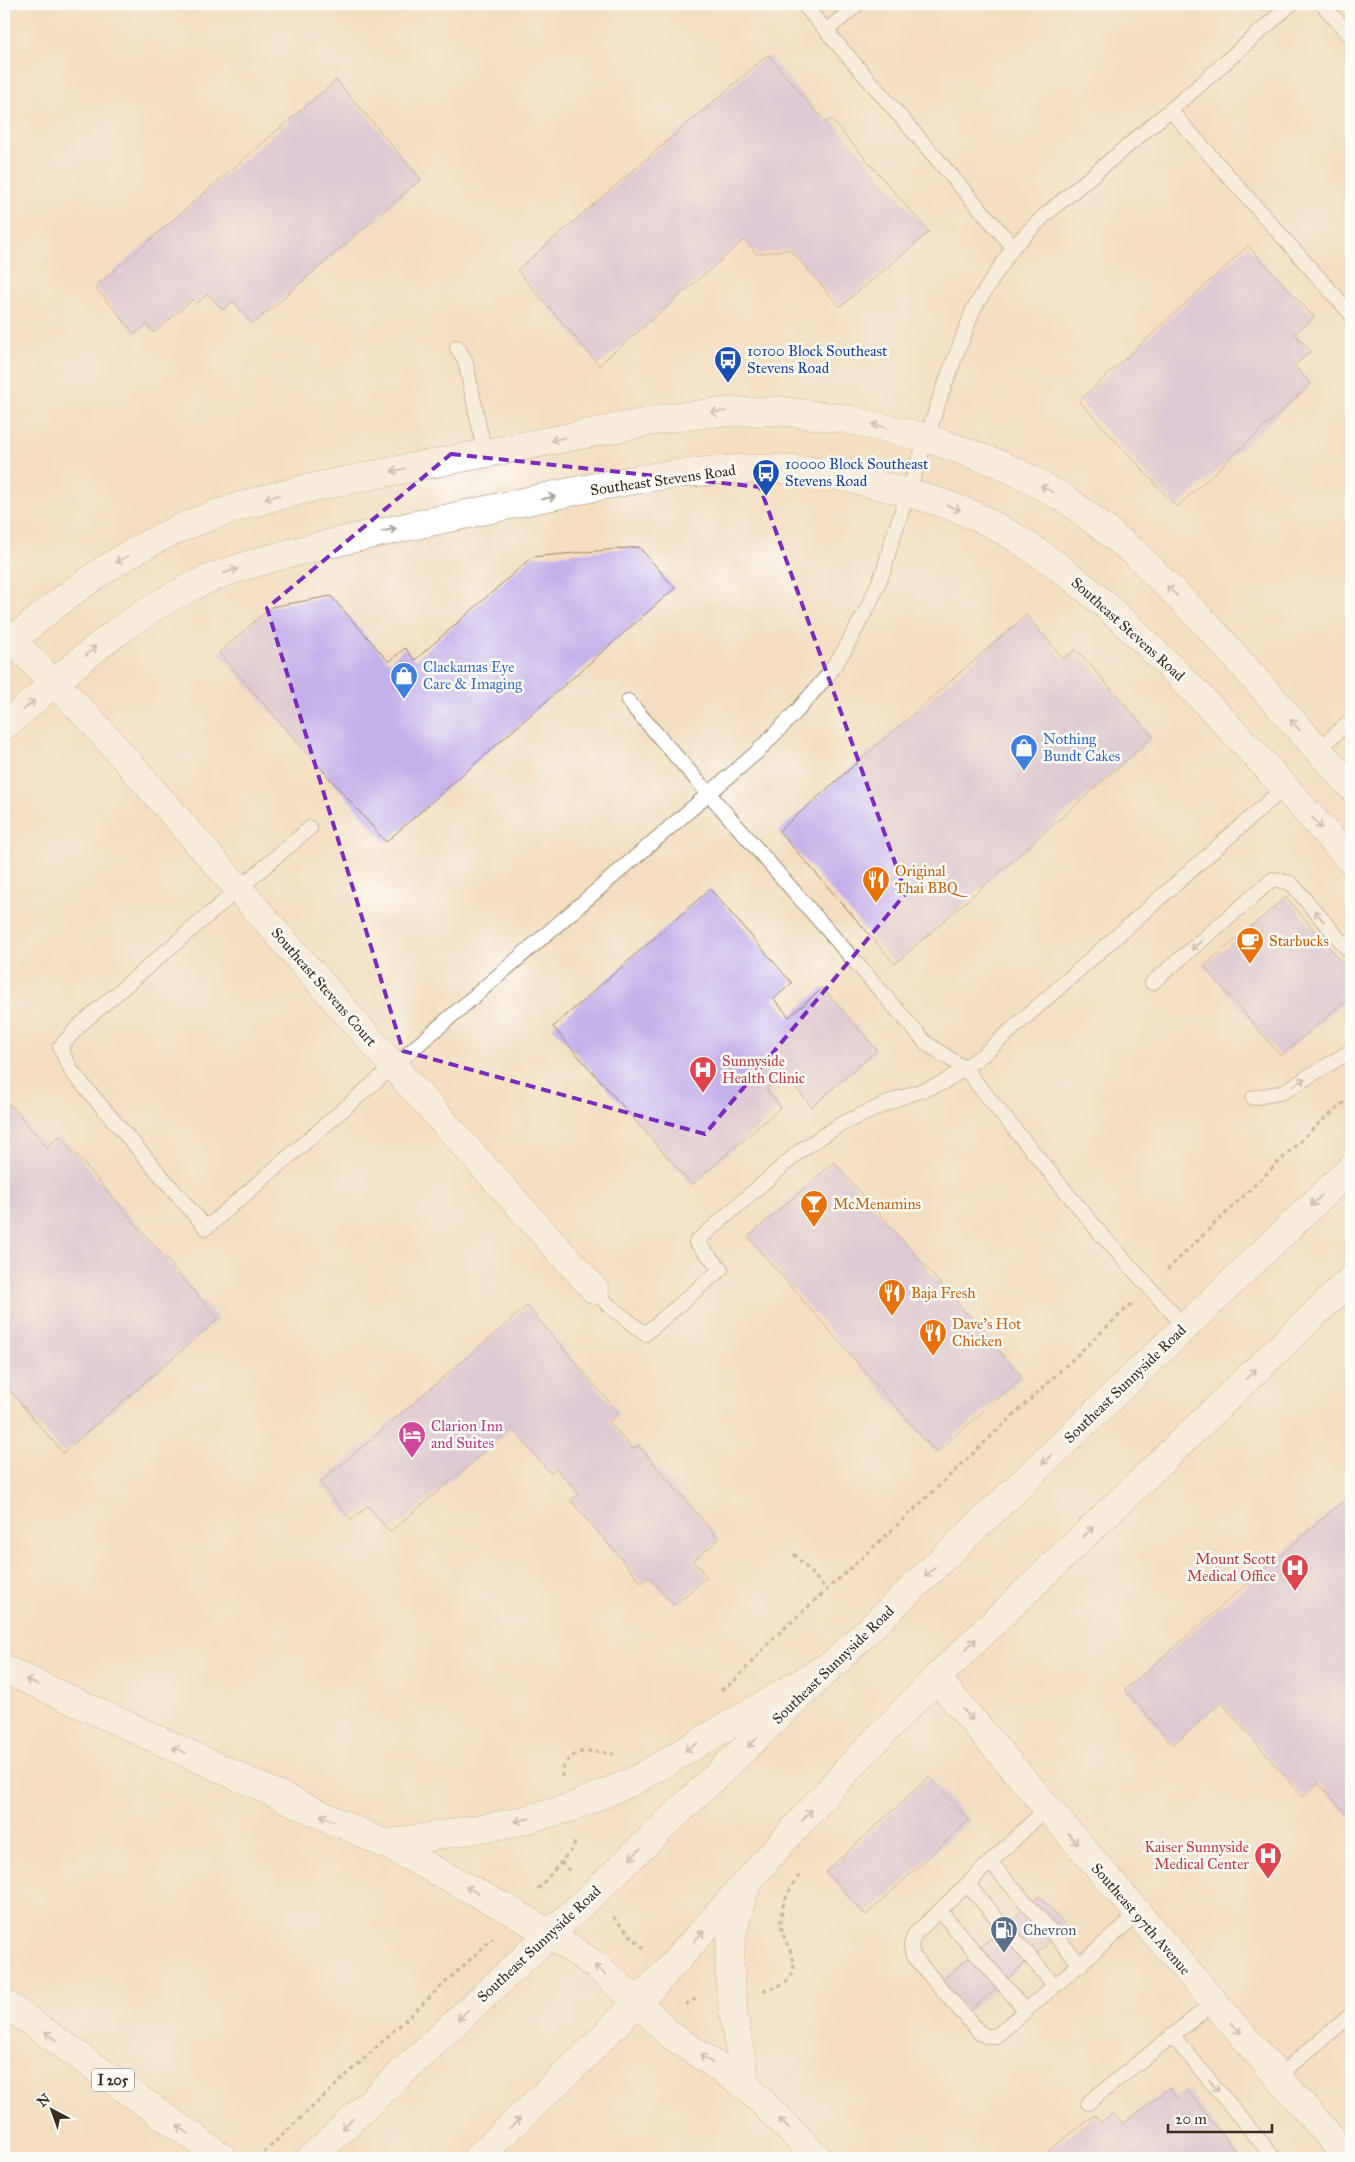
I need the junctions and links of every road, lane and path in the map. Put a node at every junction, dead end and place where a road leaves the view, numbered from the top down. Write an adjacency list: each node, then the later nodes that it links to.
1 (803, 4): 5 (lane)
2 (858, 4): 5 (lane)
3 (1291, 4): 7 (lane)
4 (1322, 4): 6 (lane)
5 (827, 30): 8 (lane)
6 (1351, 36)
7 (1170, 110): 8 (lane); 9 (lane)
8 (1013, 247): 11 (lane)
9 (1351, 314)
10 (457, 347): 12 (lane)
11 (927, 438): 12 (main road, one-way to 12); 13 (lane); 19 (main road, one-way to 11)
12 (485, 454): 14 (main road, one-way to 14)
13 (908, 492): 15 (main road, Southeast Stevens Road, one-way to 13); 20 (main road, Southeast Stevens Road, one-way to 20); 22 (lane)
14 (7, 640): 15 (main road)
15 (54, 683): 18 (main road, Southeast Stevens Road, one-way to 15); 25 (main road, Southeast Stevens Court)
16 (628, 700): 22 (lane)
17 (1351, 720): 19 (lane)
18 (4, 726)
19 (1318, 750): 21 (main road)
20 (1285, 787): 24 (main road, Southeast Stevens Road, one-way to 24); 30 (lane)
21 (1351, 787)
22 (709, 794): 29 (lane); 30 (lane)
23 (310, 828): 25 (lane)
24 (1351, 861)
25 (239, 889): 29 (main road, Southeast Stevens Court); 29 (lane)
26 (1351, 953): 27 (lane, one-way to 27)
27 (1152, 983)
28 (1351, 1051): 32 (lane, one-way to 28)
29 (394, 1067): 36 (main road, Southeast Stevens Court)
30 (964, 1068): 35 (lane); 36 (lane)
31 (1351, 1097): 35 (path)
32 (1253, 1098)
33 (1351, 1168): 37 (main road, Southeast Sunnyside Road, one-way to 37)
34 (1351, 1279): 42 (main road, one-way to 34)
35 (1149, 1287): 37 (lane); 39 (path)
36 (595, 1290)
37 (1185, 1326): 40 (main road, Southeast Sunnyside Road, one-way to 40)
38 (794, 1554): 39 (path)
39 (826, 1589): 43 (path)
40 (839, 1660): 48 (main road, one-way to 48); 57 (main road, Southeast Sunnyside Road, one-way to 57)
41 (4, 1669): 48 (main road, one-way to 41)
42 (936, 1678): 46 (main road, Southeast 97th Avenue, one-way to 46); 51 (main road, one-way to 42)
43 (718, 1692)
44 (619, 1754): 45 (path)
45 (562, 1785)
46 (1047, 1808): 49 (lane); 55 (main road, Southeast 97th Avenue, one-way to 55)
47 (576, 1831): 53 (path)
48 (385, 1844): 57 (main road, one-way to 48)
49 (991, 1863): 52 (lane); 60 (lane)
50 (804, 1868): 62 (path)
51 (747, 1884): 64 (main road, one-way to 51); 72 (main road)
52 (968, 1885): 54 (lane); 61 (lane)
53 (541, 1887)
54 (940, 1911): 68 (lane); 68 (lane)
55 (1137, 1915): 60 (lane); 66 (main road, Southeast 97th Avenue)
56 (619, 1922): 59 (path)
57 (550, 1934): 64 (main road, one-way to 57); 77 (main road, Southeast Sunnyside Road, one-way to 77)
58 (490, 1942): 76 (path)
59 (646, 1950)
60 (1081, 1965): 61 (lane)
61 (1055, 1986): 68 (lane)
62 (766, 1990)
63 (705, 1999): 67 (path)
64 (637, 2001): 72 (main road, one-way to 64); 74 (main road, one-way to 64)
65 (4, 2003): 75 (main road, I 205, one-way to 65)
66 (1213, 2003): 70 (lane); 71 (main road, Southeast 97th Avenue, one-way to 71)
67 (681, 2008)
68 (1026, 2011)
69 (1351, 2015): 71 (lane)
70 (1172, 2035): 73 (lane); 79 (lane, one-way to 79)
71 (1278, 2076): 80 (main road, Southeast 97th Avenue)
72 (746, 2086): 78 (main road, one-way to 72)
73 (1088, 2103)
74 (478, 2157)
75 (223, 2158)
76 (258, 2158)
77 (310, 2158)
78 (818, 2158)
79 (1274, 2158)
80 (1348, 2158)

